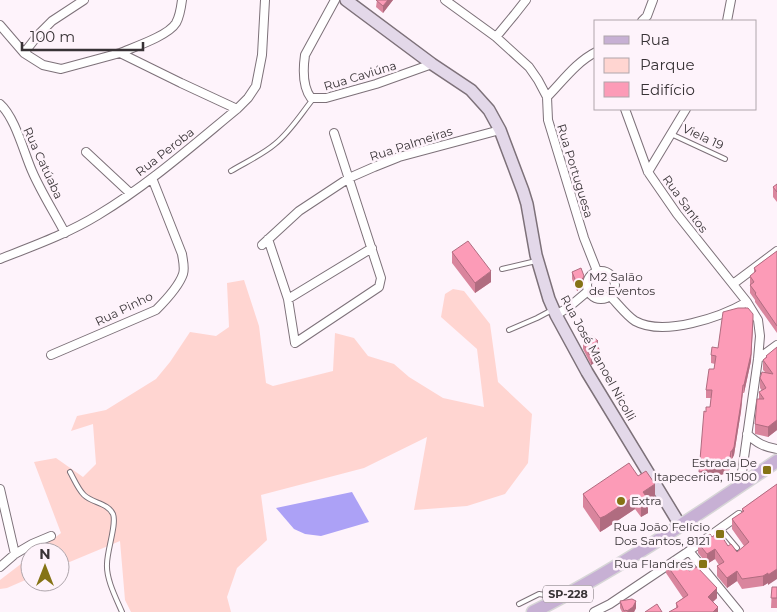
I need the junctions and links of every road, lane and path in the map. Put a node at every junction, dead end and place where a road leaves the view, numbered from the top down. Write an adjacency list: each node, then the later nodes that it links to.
1 (84, 0): 14 (street)
2 (182, 0): 15 (street)
3 (265, 0): 21 (street, Rua Peroba)
4 (335, 0): 19 (street, Rua Caviúna)
5 (346, 0): 17 (main road, Rua José Manoel Nicolli)
6 (444, 0): 13 (street, Rua Portuguesa)
7 (526, 0): 13 (street)
8 (653, 0): 10 (street)
9 (731, 0): 11 (street)
10 (643, 20)
11 (727, 20)
12 (0, 25): 14 (street)
13 (496, 37): 18 (street, Rua Portuguesa)
14 (24, 53): 15 (street)
15 (120, 53): 21 (street)
16 (594, 53): 18 (street)
17 (432, 64): 19 (street, Rua Caviúna); 24 (main road, Rua José Manoel Nicolli)
18 (547, 98): 40 (street, Rua Portuguesa)
19 (313, 99): 29 (lane)
20 (0, 104): 34 (street, Rua Catúaba)
21 (237, 109): 31 (street, Rua Peroba)
22 (625, 110): 30 (street, Rua Santos)
23 (685, 110): 26 (street)
24 (500, 130): 32 (street, Rua Palmeiras); 38 (main road, Rua José Manoel Nicolli)
25 (334, 133): 32 (street)
26 (672, 134): 28 (lane, Viela 19); 30 (street)
27 (86, 152): 33 (street)
28 (725, 159)
29 (231, 170)
30 (648, 172): 41 (street, Rua Santos)
31 (152, 178): 33 (street, Rua Peroba); 49 (street, Rua Pinho)
32 (349, 178): 35 (street); 44 (street, Rua Palmeiras)
33 (130, 193): 34 (street, Rua Peroba)
34 (65, 233): 37 (street, Rua Peroba)
35 (372, 248): 44 (street); 44 (street)
36 (777, 250): 41 (street)
37 (0, 259)
38 (537, 260): 39 (lane); 46 (main road, Rua José Manoel Nicolli)
39 (502, 269)
40 (597, 271): 42 (street); 43 (street)
41 (733, 284): 45 (street, Rua Santos)
42 (588, 290): 43 (street); 46 (street)
43 (610, 296): 45 (street)
44 (288, 300)
45 (747, 302): 50 (street, Rua Santos)
46 (555, 312): 47 (lane); 58 (main road, Rua José Manoel Nicolli)
47 (509, 330)
48 (777, 345): 50 (street)
49 (51, 355)
50 (758, 359): 51 (street, Rua Santos)
51 (747, 434): 52 (street); 55 (street, Rua Santos)
52 (777, 449)
53 (776, 463): 55 (main road, SP-228)
54 (70, 472): 69 (lane)
55 (740, 486): 58 (main road, SP-228)
56 (0, 489): 63 (street)
57 (745, 511): 59 (street)
58 (680, 525): 66 (main road, SP-228)
59 (721, 528): 61 (lane); 62 (street)
60 (51, 536): 63 (street)
61 (736, 548)
62 (690, 551): 67 (street); 72 (street)
63 (15, 554): 64 (street)
64 (0, 567)
65 (519, 604): 66 (lane)
66 (550, 604): 70 (main road, SP-228)
67 (610, 604): 68 (street); 71 (street)
68 (598, 611)
69 (122, 612)
70 (533, 612)
71 (615, 612)
72 (739, 612)

